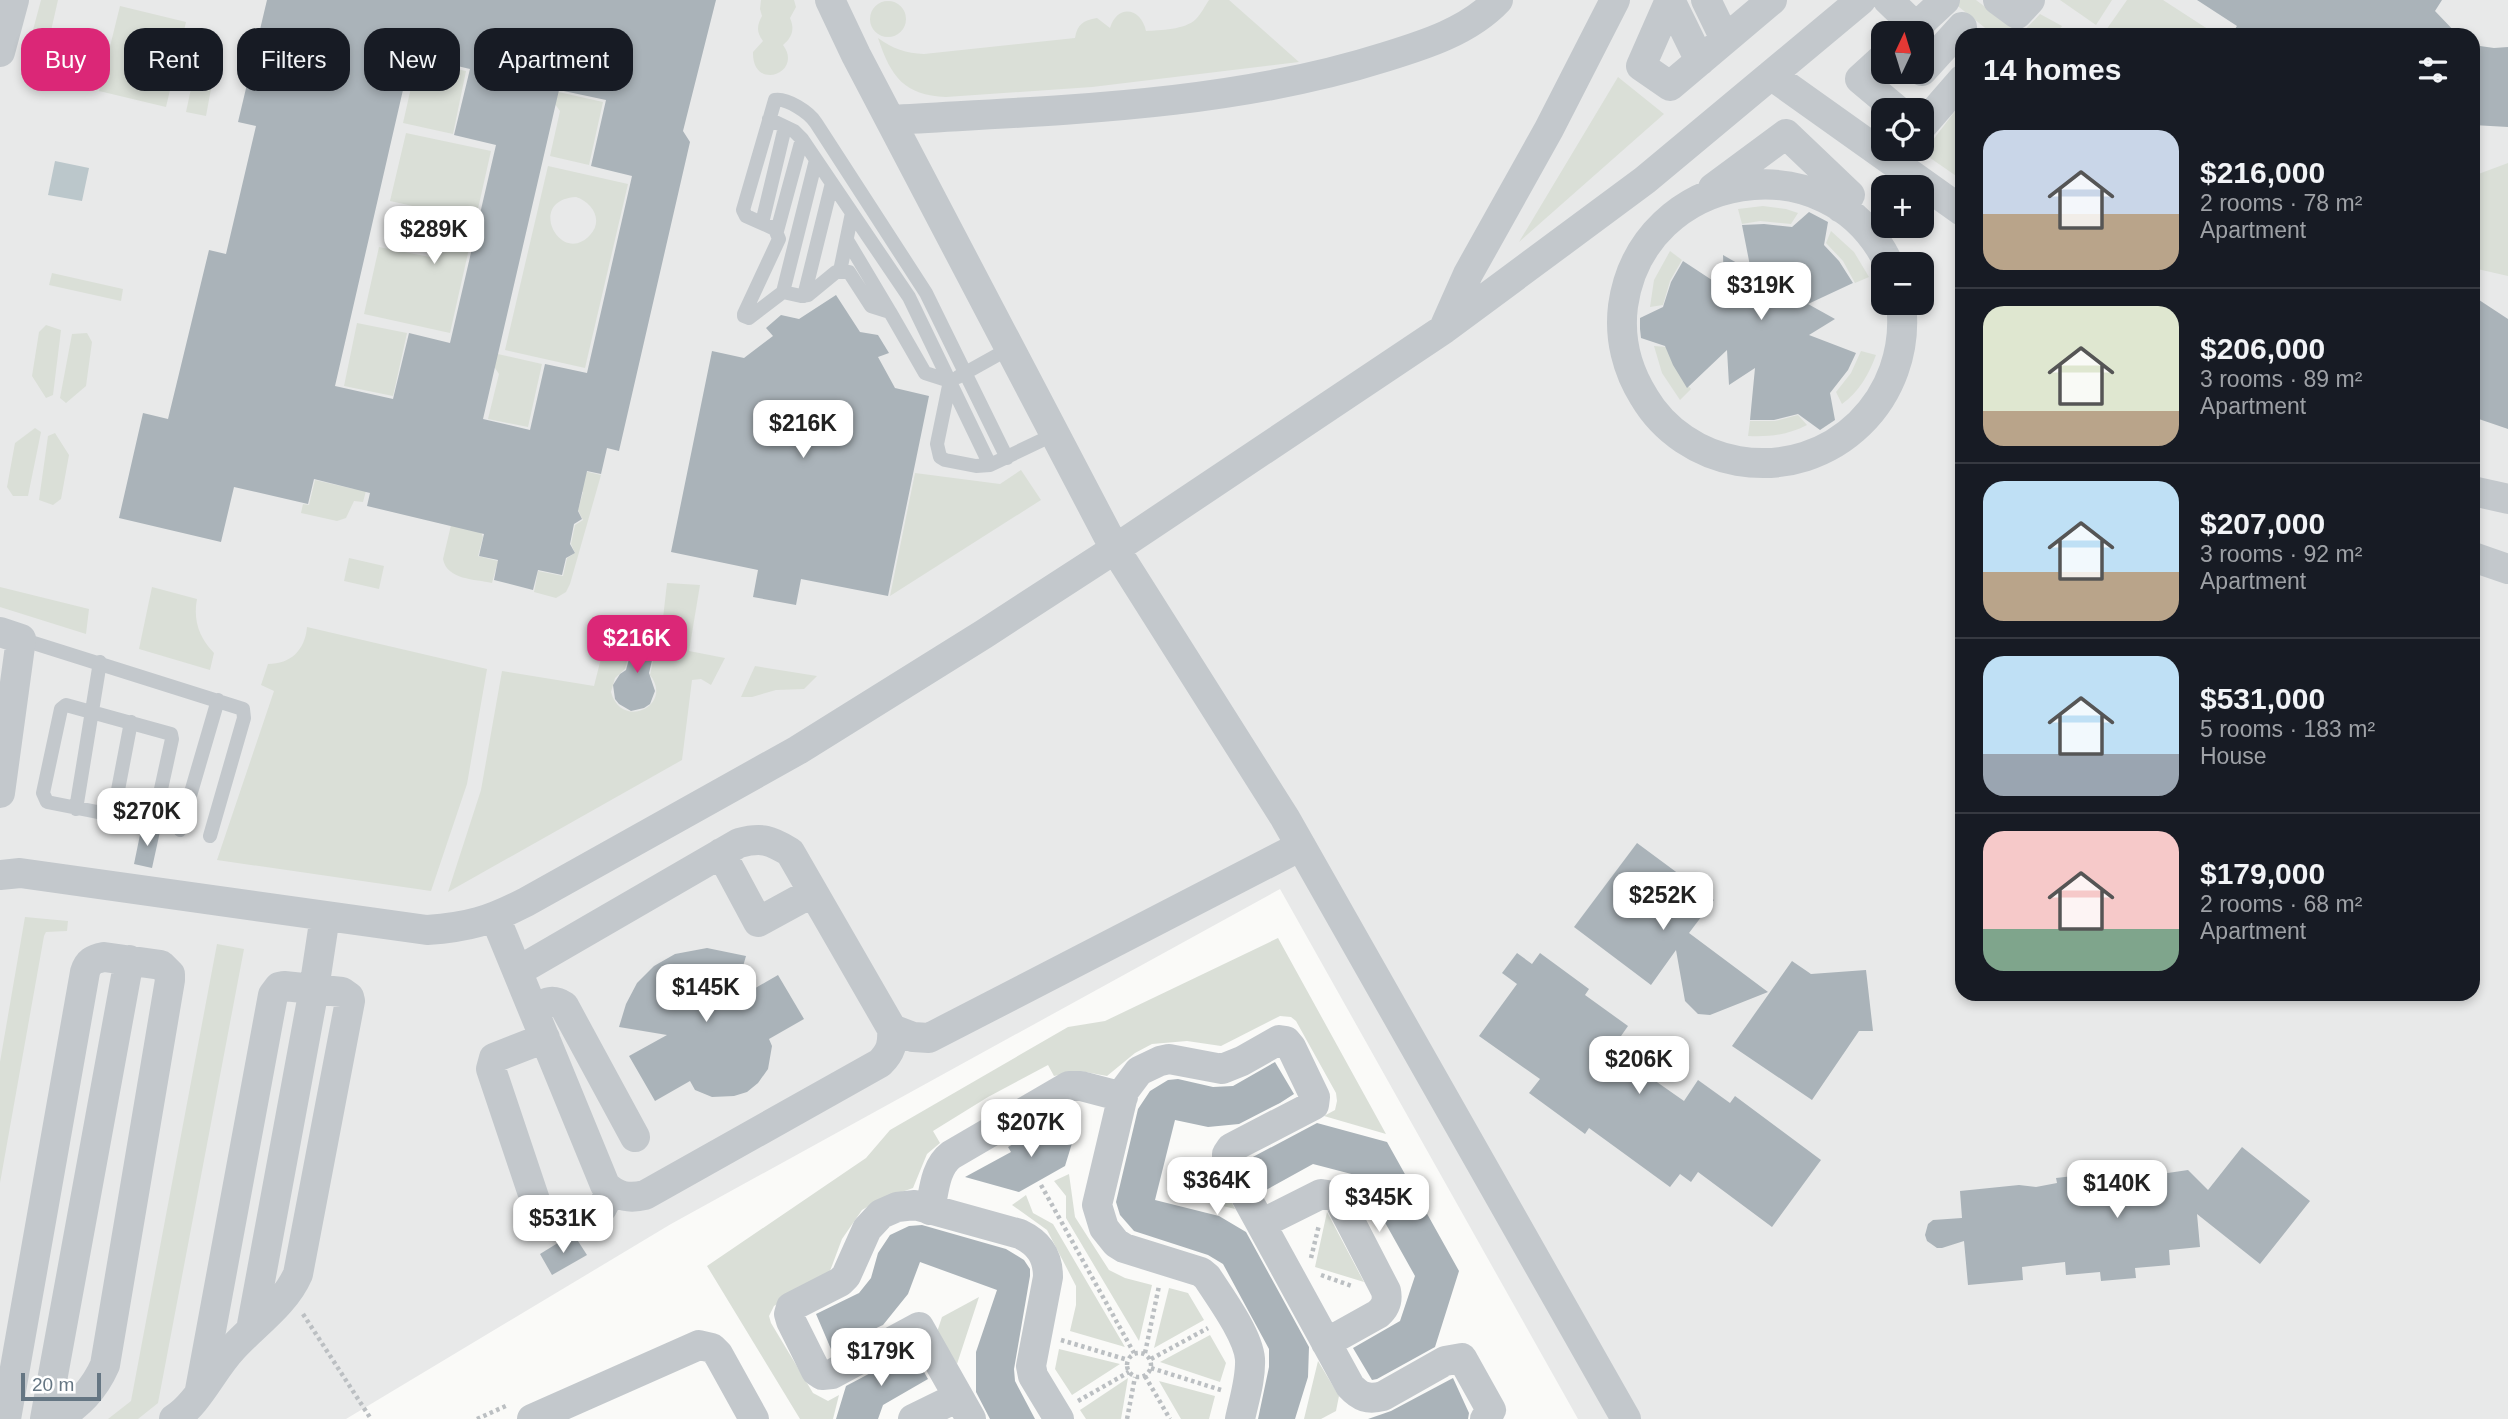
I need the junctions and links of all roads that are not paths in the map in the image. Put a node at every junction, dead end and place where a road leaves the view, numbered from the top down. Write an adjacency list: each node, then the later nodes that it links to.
1 (14, 0): 18 (street)
2 (830, 0): 26 (street)
3 (1498, 0): 26 (street)
4 (1615, 0): 46 (street)
5 (1706, 0): 16 (street)
6 (1861, 0): 21 (street)
7 (1888, 0): 12 (street)
8 (1998, 0): 9 (street)
9 (2030, 0)
10 (1942, 3): 13 (street); 14 (street)
11 (1755, 6): 16 (street)
12 (1906, 21)
13 (1923, 21)
14 (1963, 28)
15 (1656, 34): 16 (street)
16 (1725, 39)
17 (1955, 41): 19 (street)
18 (0, 52)
19 (1934, 59)
20 (1871, 69): 23 (street)
21 (1771, 75): 30 (street); 33 (street)
22 (1955, 88): 24 (street)
23 (1883, 98)
24 (1934, 112)
25 (769, 119): 27 (lane); 37 (lane); 48 (lane)
26 (891, 120): 47 (street)
27 (785, 127): 28 (lane); 37 (lane)
28 (802, 139): 29 (lane); 38 (lane)
29 (816, 160): 31 (lane); 42 (lane)
30 (1645, 180): 36 (street); 46 (street)
31 (832, 183): 35 (lane); 43 (lane)
32 (1701, 197): 34 (street); 34 (street); 36 (street)
33 (1955, 206)
34 (1841, 208): 40 (street)
35 (852, 214): 39 (lane); 49 (lane)
36 (1673, 216): 45 (street)
37 (762, 223): 38 (lane)
38 (778, 231): 42 (lane)
39 (847, 240): 41 (lane); 44 (lane)
40 (1881, 252)
41 (841, 271): 43 (lane); 44 (lane)
42 (783, 292): 43 (lane)
43 (804, 296)
44 (890, 312): 49 (lane)
45 (1901, 315)
46 (1444, 328): 55 (street)
47 (1010, 348): 48 (lane); 50 (street)
48 (965, 373): 49 (lane); 51 (lane)
49 (950, 381): 52 (lane); 52 (lane)
50 (1055, 434): 51 (lane); 55 (street)
51 (1007, 458): 52 (lane)
52 (990, 466)
53 (2480, 493): 54 (street)
54 (2508, 499)
55 (1115, 549): 68 (street); 73 (street)
56 (2480, 559): 57 (street)
57 (2508, 569)
58 (11, 636): 59 (lane); 63 (street)
59 (100, 662): 60 (lane); 61 (lane)
60 (218, 700): 66 (lane); 67 (lane)
61 (92, 712): 62 (lane); 64 (lane); 64 (lane)
62 (131, 722): 65 (lane); 65 (lane)
63 (0, 793)
64 (76, 808): 65 (lane)
65 (113, 816)
66 (180, 830)
67 (210, 836)
68 (1301, 846): 80 (street); 101 (street)
69 (726, 862): 71 (street); 71 (street); 75 (street)
70 (7, 870): 72 (street)
71 (813, 892): 78 (street)
72 (325, 916): 73 (street); 76 (street)
73 (495, 917): 75 (street)
74 (129, 960): 93 (street); 94 (street); 95 (street)
75 (518, 971): 77 (street)
76 (314, 989): 87 (street); 87 (street); 89 (street)
77 (533, 1009): 79 (street); 83 (street)
78 (892, 1028): 80 (street); 81 (street)
79 (545, 1038): 84 (street); 84 (street)
80 (929, 1038): 81 (street)
81 (880, 1063): 84 (street)
82 (1123, 1097): 85 (street); 86 (street); 91 (street)
83 (635, 1137)
84 (611, 1191)
85 (930, 1210): 90 (street); 92 (street)
86 (1261, 1224): 88 (street); 88 (street)
87 (251, 1330): 89 (street)
88 (1326, 1343): 100 (street)
89 (200, 1390): 96 (street)
90 (964, 1408): 99 (street)
91 (1242, 1408)
92 (1057, 1417)
93 (6, 1419)
94 (45, 1419)
95 (57, 1419)
96 (174, 1419)
97 (532, 1419): 98 (street)
98 (754, 1419)
99 (913, 1419)
100 (1485, 1419)
101 (1626, 1419)

